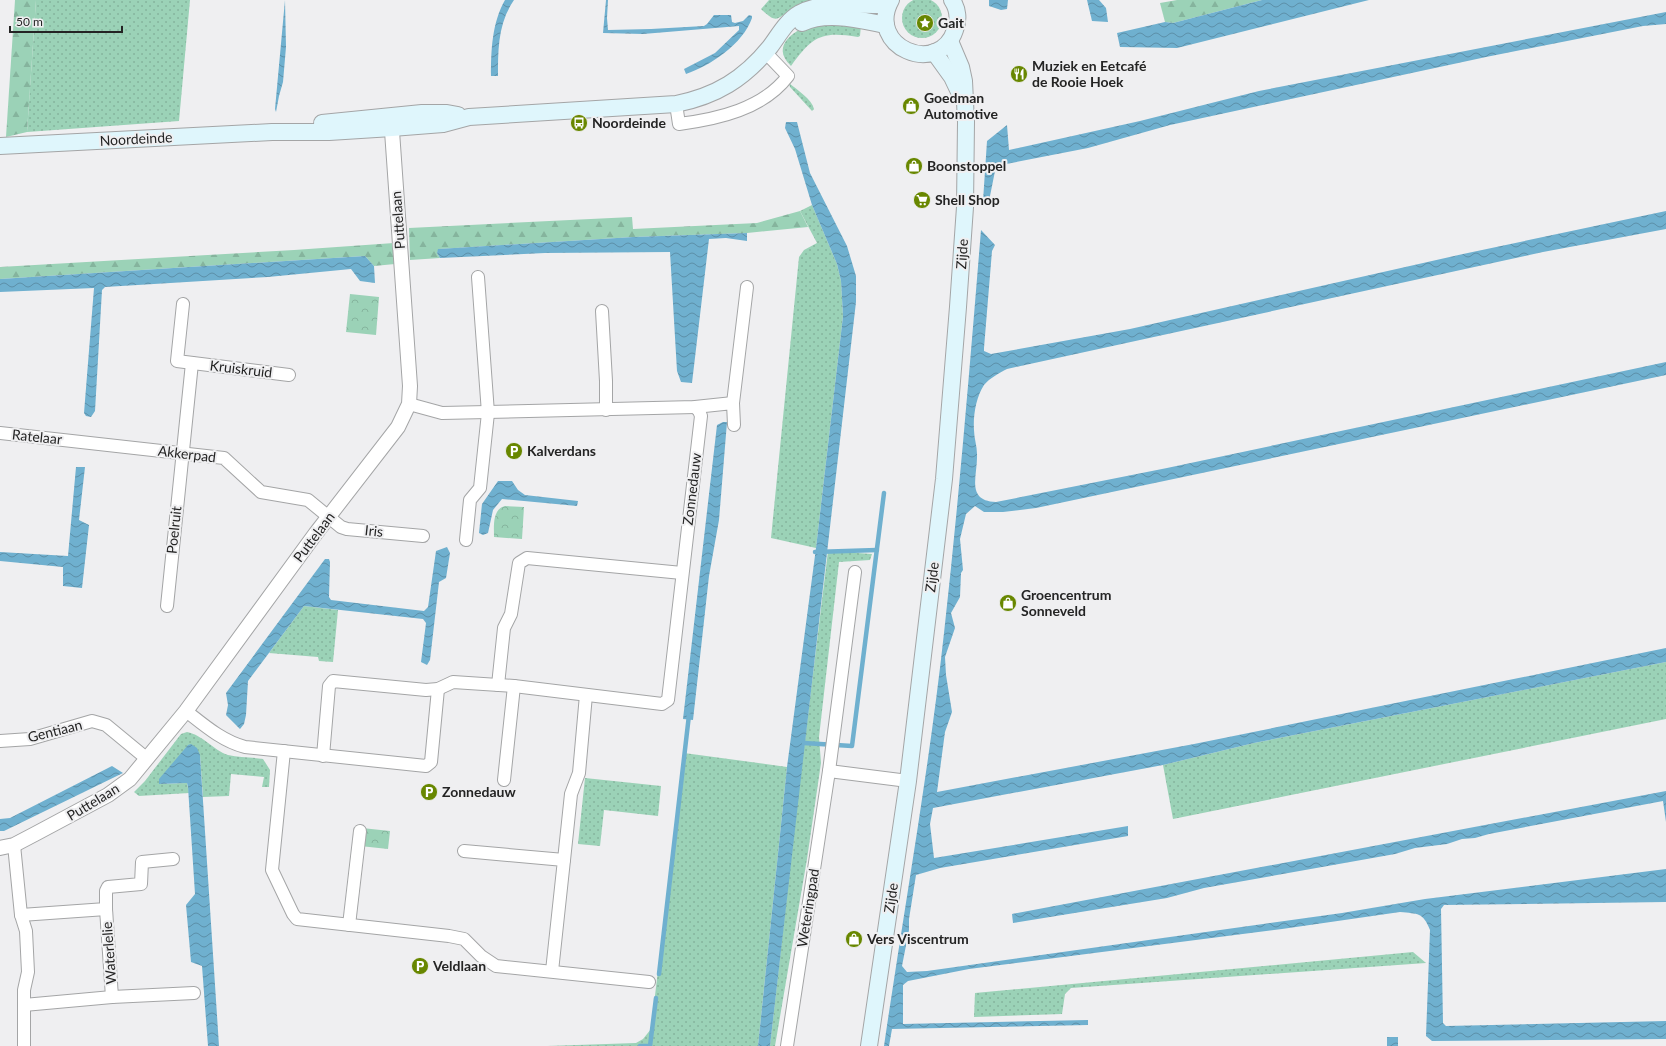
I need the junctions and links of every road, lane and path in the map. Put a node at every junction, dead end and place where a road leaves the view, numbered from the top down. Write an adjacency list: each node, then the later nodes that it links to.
1 (952, 0): 5 (main road)
2 (889, 3): 3 (main road); 4 (main road, Noordeinde)
3 (886, 25): 4 (main road, Noordeinde); 7 (main road)
4 (778, 37): 6 (main road, Noordeinde)
5 (950, 41): 7 (main road); 9 (main road, Zijde)
6 (766, 52): 8 (main road, Noordeinde); 8 (street)
7 (934, 52): 9 (main road, Zijde)
8 (676, 104): 10 (main road, Noordeinde)
9 (965, 105): 44 (main road, Zijde)
10 (392, 122): 11 (main road, Noordeinde); 19 (street, Puttelaan)
11 (0, 146)
12 (478, 276): 22 (street)
13 (747, 287): 18 (street)
14 (183, 304): 16 (street, Kruiskruid)
15 (602, 311): 21 (street)
16 (192, 363): 17 (street, Kruiskruid); 26 (street, Kruiskruid)
17 (289, 375)
18 (733, 403): 20 (street); 23 (street)
19 (409, 404): 22 (street); 27 (street, Puttelaan)
20 (695, 407): 21 (street); 31 (street, Zonnedauw)
21 (606, 410): 22 (street)
22 (488, 413): 29 (street)
23 (734, 425)
24 (0, 433): 25 (street, Ratelaar)
25 (73, 440): 26 (street, Akkerpad)
26 (182, 453): 27 (street, Akkerpad); 32 (street, Poelruit)
27 (329, 517): 28 (street, Iris); 37 (street, Puttelaan)
28 (423, 536)
29 (466, 540)
30 (856, 572): 42 (street, Weteringpad)
31 (682, 573): 33 (street); 36 (street, Zonnedauw)
32 (166, 606)
33 (498, 685): 34 (street, Zonnedauw); 35 (street, Zonnedauw)
34 (514, 686): 36 (street, Zonnedauw); 43 (street)
35 (438, 689): 40 (street, Zonnedauw); 40 (street)
36 (586, 695): 50 (street)
37 (186, 711): 39 (street); 41 (street, Puttelaan)
38 (0, 741): 41 (street, Gentiaan)
39 (284, 751): 40 (street); 53 (street)
40 (323, 756)
41 (146, 758): 46 (street, Puttelaan)
42 (829, 771): 44 (street); 60 (street, Weteringpad)
43 (504, 780)
44 (908, 781): 61 (main road, Zijde)
45 (360, 831): 53 (street)
46 (14, 845): 47 (street, Puttelaan); 52 (street)
47 (0, 848)
48 (464, 851): 50 (street)
49 (173, 859): 51 (street, Waterlelie)
50 (564, 860): 54 (street)
51 (106, 909): 52 (street, Waterlelie); 57 (street, Waterlelie)
52 (21, 915): 58 (street)
53 (349, 925): 54 (street)
54 (552, 971): 55 (street)
55 (649, 982)
56 (194, 993): 57 (street, Waterlelie)
57 (112, 997): 58 (street, Waterlelie)
58 (24, 1005): 59 (street)
59 (24, 1046)
60 (787, 1046)
61 (869, 1046)

